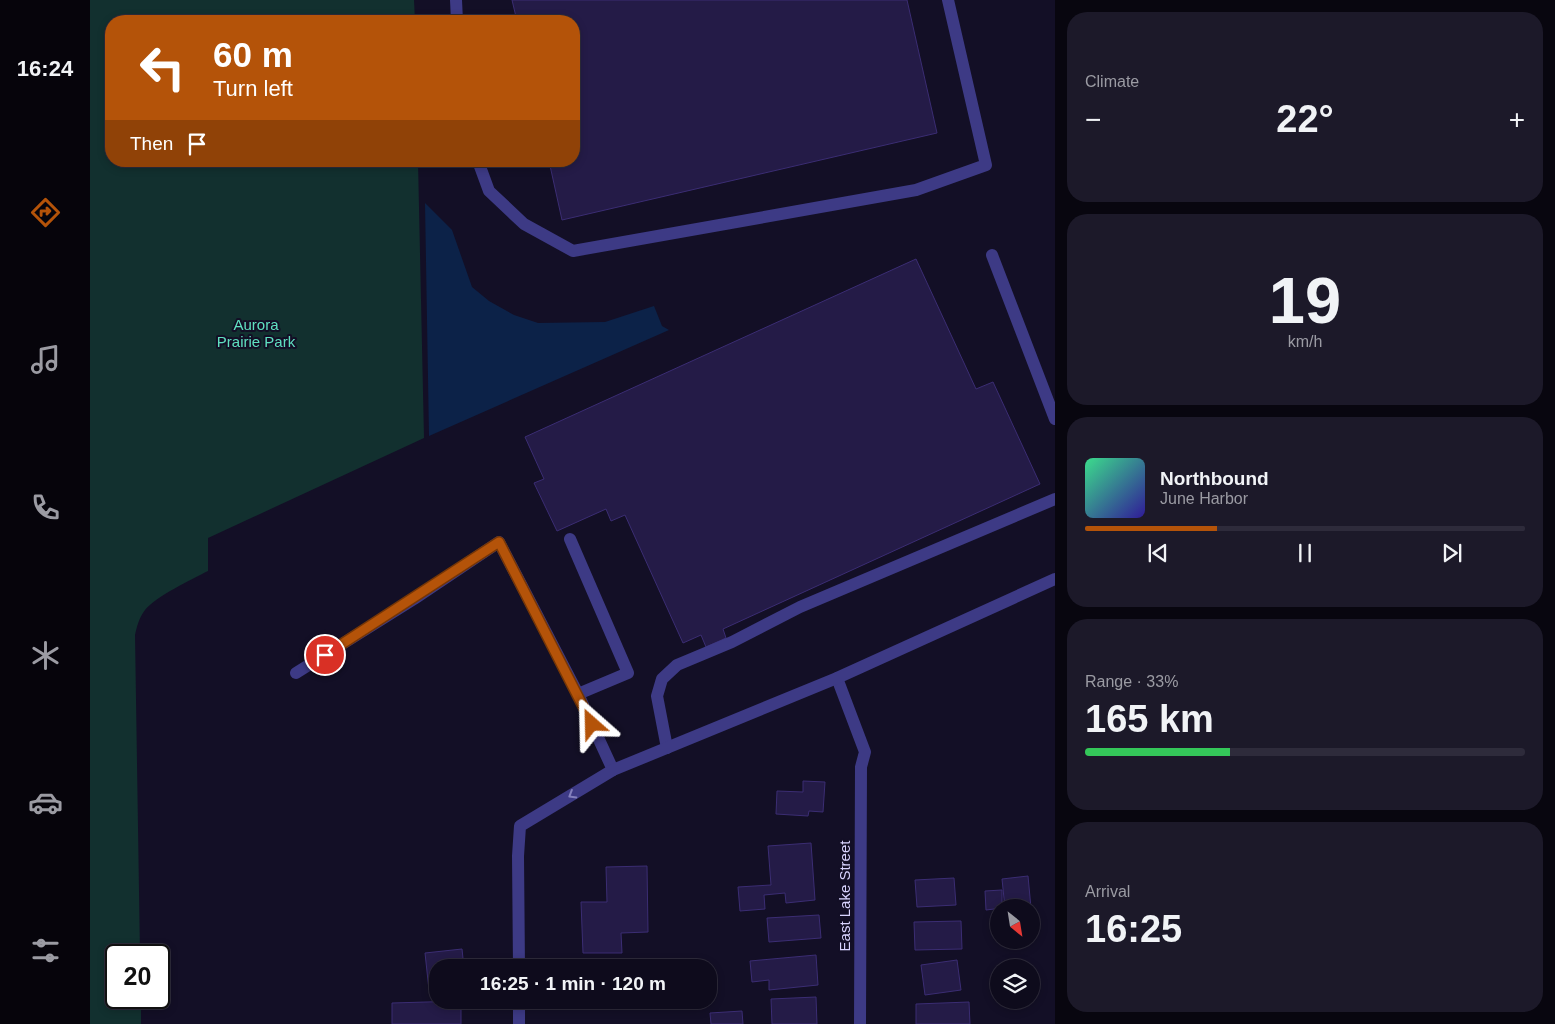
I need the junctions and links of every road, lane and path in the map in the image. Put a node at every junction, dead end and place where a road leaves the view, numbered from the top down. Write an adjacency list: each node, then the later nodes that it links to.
1 (456, 0): 3 (street)
2 (948, 0): 4 (street)
3 (457, 15)
4 (480, 167)
5 (992, 256): 6 (street)
6 (1055, 419)
7 (1055, 499): 13 (street)
8 (570, 538): 12 (street)
9 (1055, 579): 11 (street)
10 (296, 673): 12 (street)
11 (837, 678): 13 (street); 18 (street, East Lake Street)
12 (578, 694): 14 (street)
13 (667, 748): 14 (street)
14 (614, 770): 15 (street, one-way to 15)
15 (519, 959)
16 (519, 1009): 17 (street)
17 (518, 1024)
18 (860, 1024)

